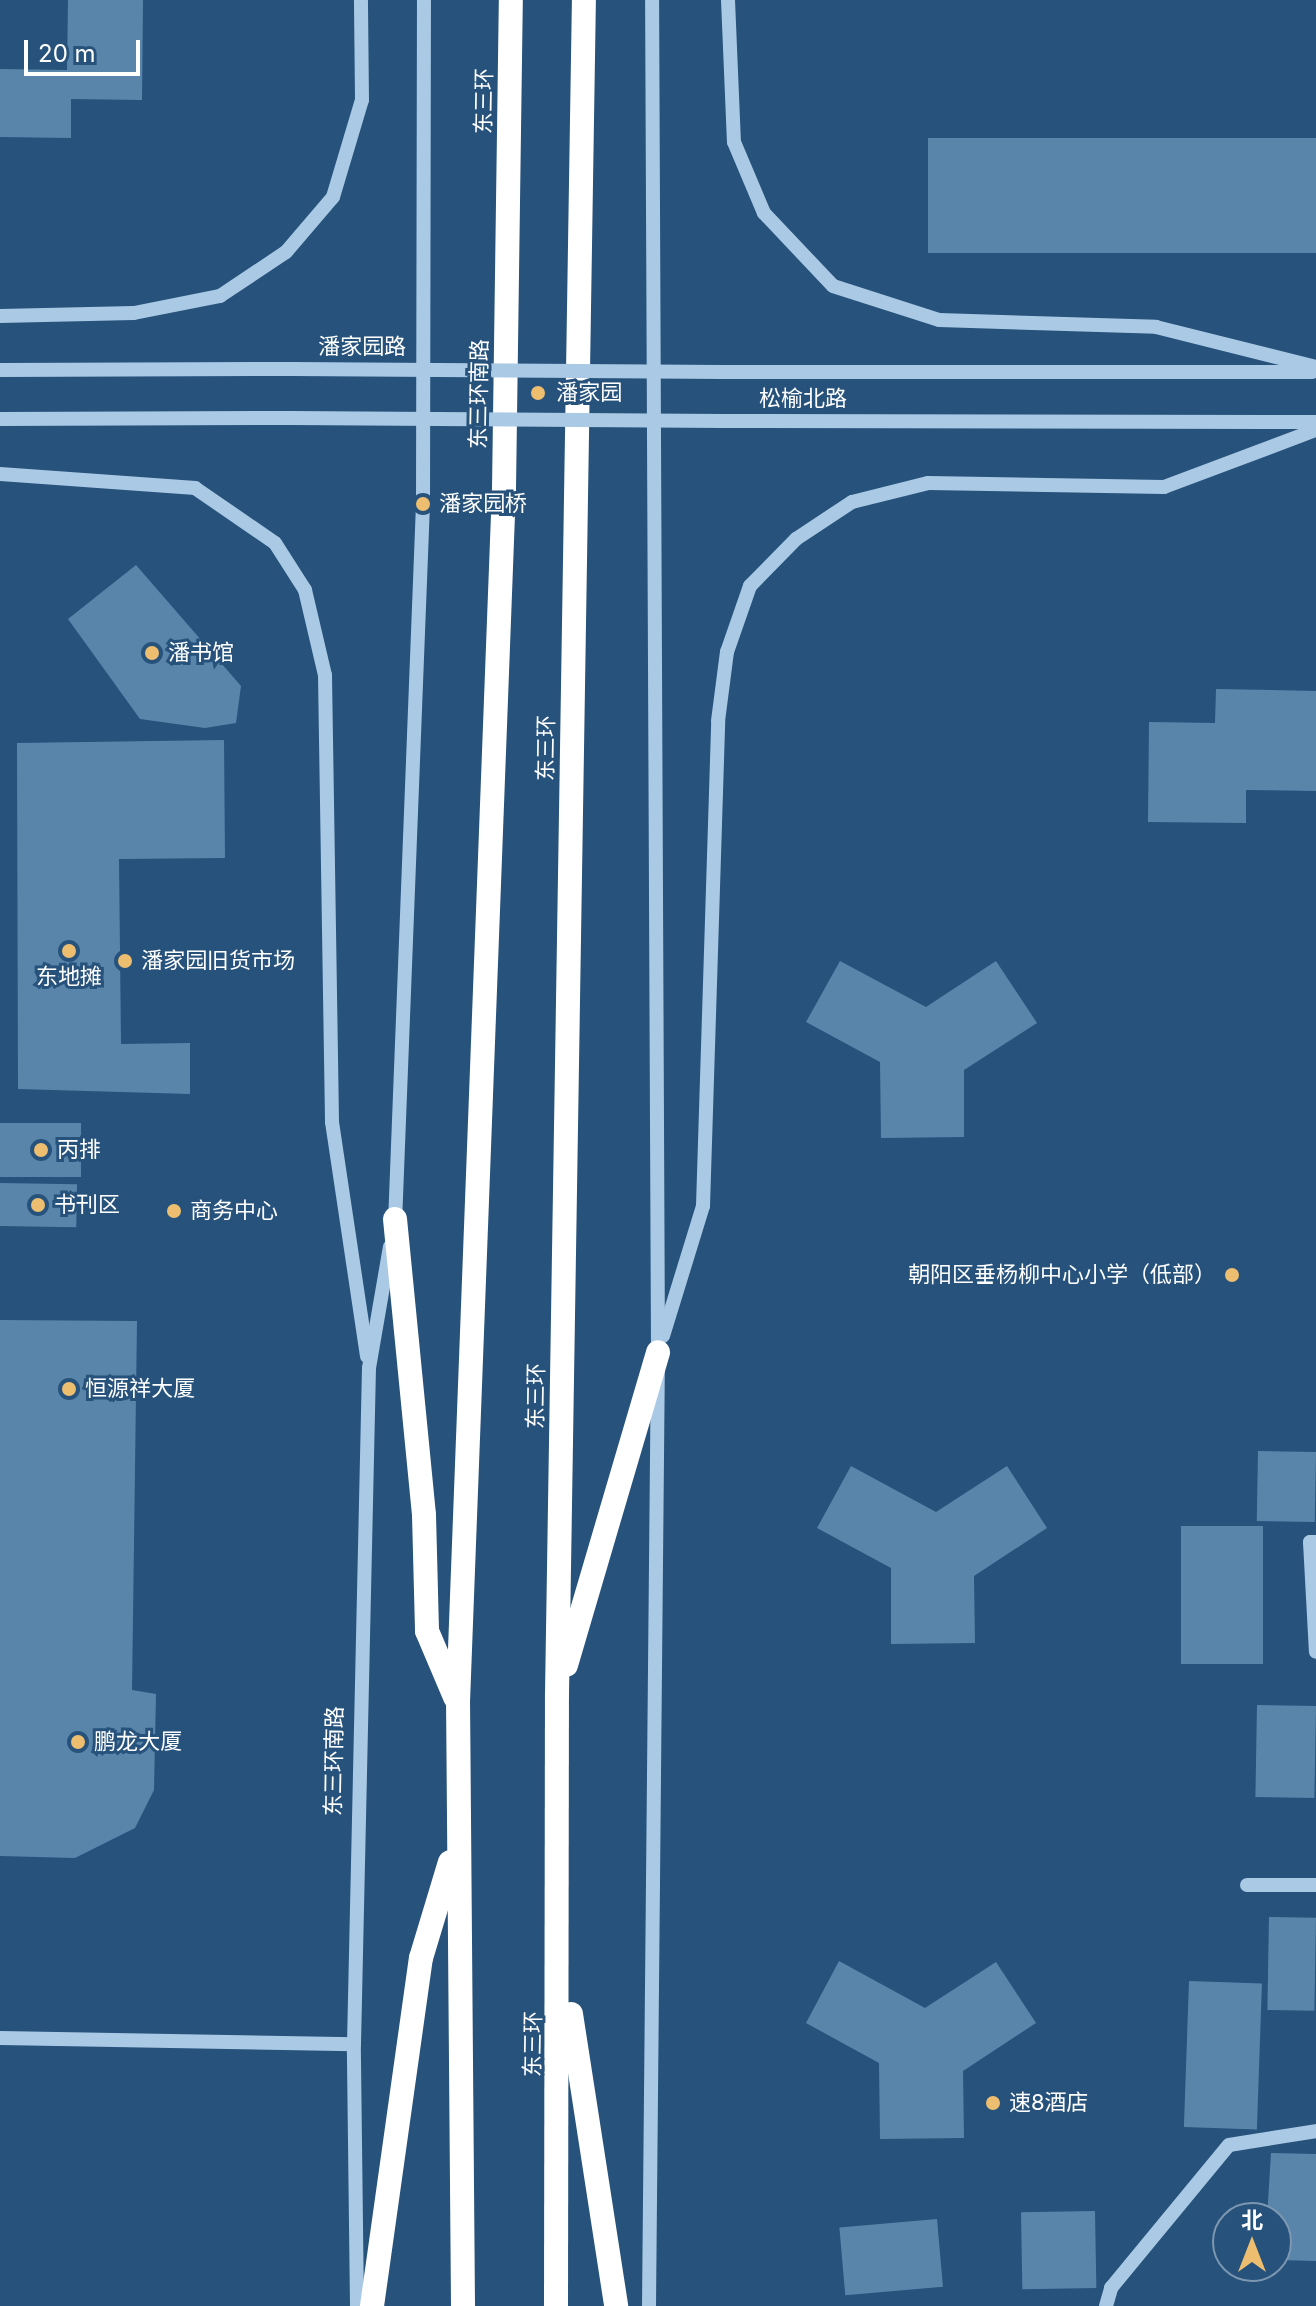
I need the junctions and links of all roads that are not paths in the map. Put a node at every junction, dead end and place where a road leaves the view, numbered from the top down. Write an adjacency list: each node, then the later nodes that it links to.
1 (361, 0): 8 (street)
2 (424, 0): 16 (street, 东三环南路)
3 (511, 0): 7 (highway, 东三环)
4 (584, 0): 21 (highway, 东三环)
5 (652, 0): 17 (street)
6 (728, 0): 9 (street)
7 (507, 298): 22 (highway, 东三环南路)
8 (0, 316)
9 (1316, 369): 11 (street, 松榆北路)
10 (0, 370): 11 (street, 潘家园路, bridge)
11 (723, 372)
12 (0, 419): 13 (street, 松榆北路, bridge)
13 (1316, 422)
14 (1316, 430): 17 (street)
15 (0, 474): 18 (street)
16 (395, 1219): 18 (street, 东三环南路); 22 (highway)
17 (658, 1352): 21 (highway); 35 (street)
18 (369, 1368): 28 (street, 东三环南路)
19 (1316, 1542): 20 (street)
20 (1316, 1652)
21 (557, 1694): 26 (highway, 东三环)
22 (458, 1702): 23 (highway)
23 (456, 1840): 31 (highway); 32 (highway)
24 (1247, 1885): 25 (street)
25 (1316, 1885)
26 (560, 1945): 33 (highway, 东三环); 34 (highway)
27 (0, 2038): 28 (street)
28 (354, 2044): 30 (street, 东三环南路)
29 (1316, 2131): 36 (street)
30 (357, 2306)
31 (372, 2306)
32 (463, 2306)
33 (556, 2306)
34 (616, 2306)
35 (649, 2306)
36 (1106, 2306)

